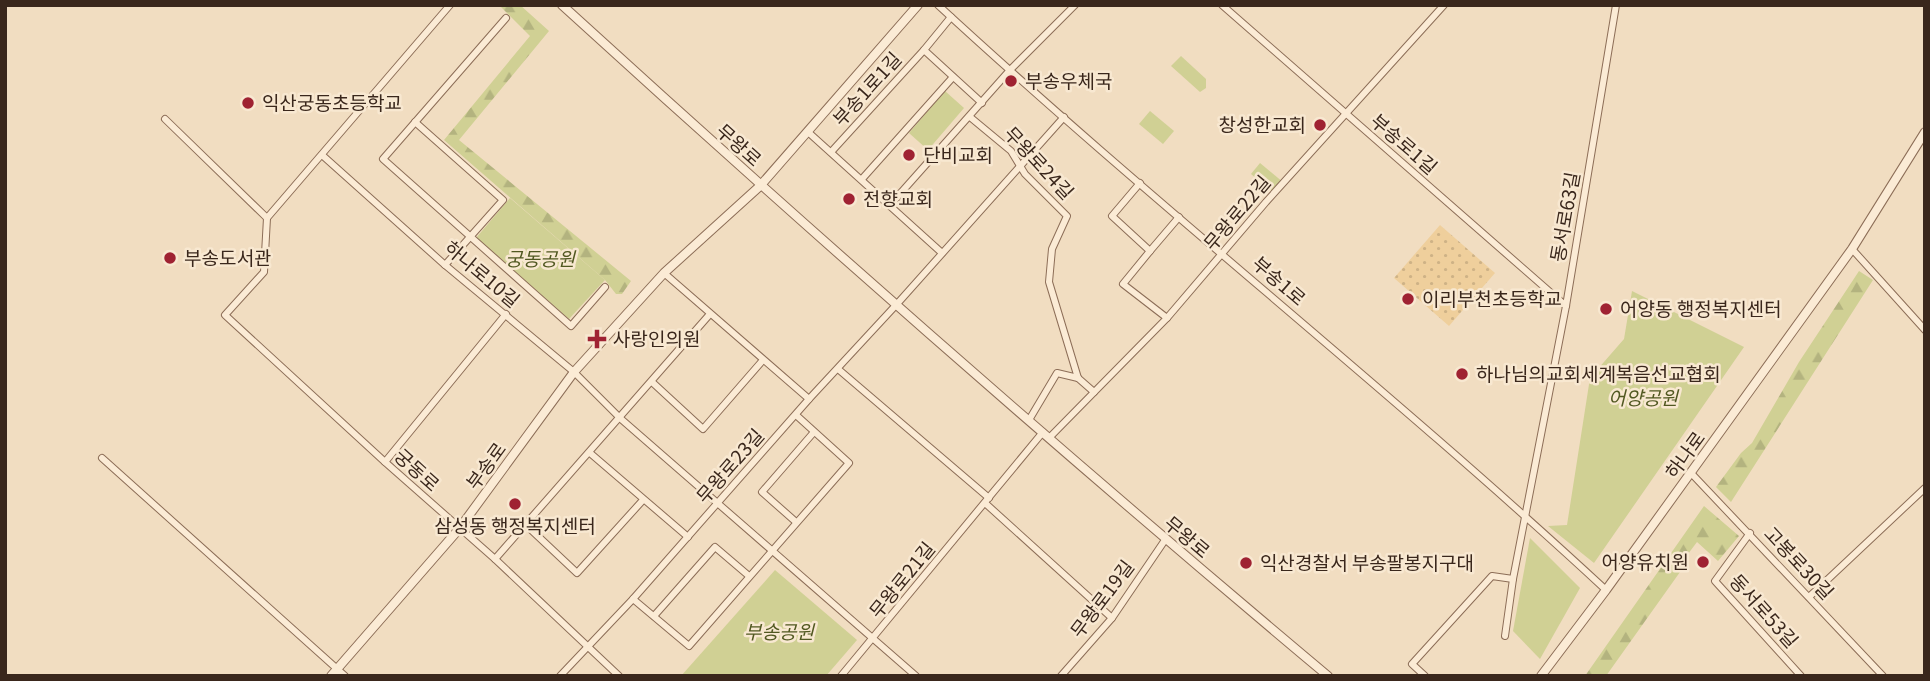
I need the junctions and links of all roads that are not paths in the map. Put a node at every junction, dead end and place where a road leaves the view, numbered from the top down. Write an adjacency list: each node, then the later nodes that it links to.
1 (450, 5): 23 (street)
2 (562, 5): 27 (street, 무왕로)
3 (918, 5): 20 (street, 부송로)
4 (938, 5): 9 (street, 부송1로)
5 (1075, 5): 12 (street)
6 (1222, 5): 15 (street, 부송로1길)
7 (1444, 5): 15 (street, 무왕로22길)
8 (1616, 5): 40 (street, 동서로63길)
9 (951, 17): 11 (street, 부송1로1길); 12 (street, 부송1로)
10 (506, 18): 19 (street)
11 (924, 50): 13 (street, 부송1로1길); 22 (street, 부송1로1길)
12 (1010, 71): 14 (street); 17 (street, 부송1로)
13 (953, 77): 14 (street, 부송1로1길); 25 (street)
14 (982, 103): 16 (street)
15 (1345, 114): 35 (street, 무왕로22길); 40 (street, 부송로1길)
16 (970, 117): 24 (street, 무왕로24길); 28 (street)
17 (1063, 117): 24 (street); 26 (street, 부송1로)
18 (165, 119): 30 (street)
19 (415, 122): 31 (street); 31 (street)
20 (808, 132): 22 (street); 27 (street, 부송로)
21 (1925, 132): 32 (street, 하나로)
22 (832, 151): 25 (street, 부송1로1길)
23 (322, 155): 30 (street); 36 (street, 하나로10길)
24 (1020, 166): 34 (street); 48 (street, 무왕로24길)
25 (862, 179): 28 (street, 부송1로1길)
26 (1140, 183): 29 (street, 부송1로); 33 (street)
27 (760, 186): 37 (street, 부송로); 39 (street, 무왕로)
28 (890, 205): 34 (street, 부송1로1길)
29 (1179, 217): 33 (street); 35 (street, 부송1로)
30 (267, 218): 59 (street, 궁동로)
31 (471, 237): 36 (street); 38 (street)
32 (1852, 249): 44 (street); 60 (street, 하나로)
33 (1150, 251): 43 (street)
34 (942, 253): 39 (street)
35 (1223, 254): 43 (street, 무왕로22길); 65 (street, 부송1로)
36 (445, 265): 41 (street, 하나로10길)
37 (664, 273): 42 (street); 47 (street, 부송로)
38 (604, 287)
39 (897, 304): 46 (street, 무왕로23길); 54 (street, 무왕로)
40 (1566, 306): 65 (street, 동서로63길)
41 (506, 314): 47 (street, 하나로10길); 59 (street)
42 (710, 314): 45 (street); 49 (street)
43 (1167, 318): 50 (street, 무왕로22길)
44 (1925, 330)
45 (763, 360): 49 (street); 51 (street)
46 (838, 369): 51 (street, 무왕로23길); 63 (street)
47 (574, 372): 53 (street, 하나로10길); 68 (street, 부송로)
48 (1078, 378): 50 (street); 54 (street)
49 (652, 382): 53 (street)
50 (1094, 392): 56 (street, 무왕로22길)
51 (809, 399): 52 (street, 무왕로23길)
52 (796, 415): 55 (street); 64 (street, 무왕로23길)
53 (621, 419): 57 (street); 64 (street, 하나로10길)
54 (1028, 419): 56 (street, 무왕로)
55 (814, 432): 66 (street); 66 (street)
56 (1046, 435): 63 (street, 무왕로21길); 71 (street, 무왕로)
57 (590, 453): 62 (street); 67 (street)
58 (102, 458): 85 (street)
59 (385, 462): 68 (street, 궁동로)
60 (1691, 473): 69 (street, 고봉로30길); 76 (street, 하나로)
61 (1925, 488): 77 (street)
62 (643, 500): 67 (street); 70 (street)
63 (987, 500): 80 (street); 82 (street, 무왕로21길)
64 (718, 503): 70 (street, 무왕로23길); 72 (street, 하나로10길)
65 (1525, 516): 75 (street); 76 (street, 부송1로)
66 (796, 522): 72 (street)
67 (526, 525): 73 (street)
68 (459, 528): 73 (street, 궁동로); 85 (street, 부송로)
69 (1750, 533): 77 (street, 고봉로30길); 95 (street, 동서로53길)
70 (688, 537): 78 (street, 무왕로23길)
71 (1166, 540): 80 (street, 무왕로19길); 92 (street, 무왕로)
72 (771, 551): 74 (street); 82 (street, 하나로10길)
73 (495, 559): 83 (street, 궁동로)
74 (749, 576): 79 (street); 79 (street)
75 (1513, 579): 81 (street); 93 (street)
76 (1606, 590): 94 (street, 하나로)
77 (1810, 597): 84 (street, 고봉로30길)
78 (633, 599): 79 (street); 83 (street, 무왕로23길)
79 (654, 616)
80 (1112, 618): 91 (street, 무왕로19길)
81 (1505, 636)
82 (873, 640): 89 (street, 무왕로21길); 90 (street, 하나로10길)
83 (587, 648): 87 (street); 88 (street, 궁동로)
84 (1877, 668): 96 (street); 97 (street, 고봉로30길)
85 (334, 672): 86 (street)
86 (345, 676)
87 (560, 676)
88 (619, 676)
89 (841, 676)
90 (916, 676)
91 (1061, 676)
92 (1328, 676)
93 (1425, 676)
94 (1541, 676)
95 (1801, 676)
96 (1868, 676)
97 (1884, 676)

